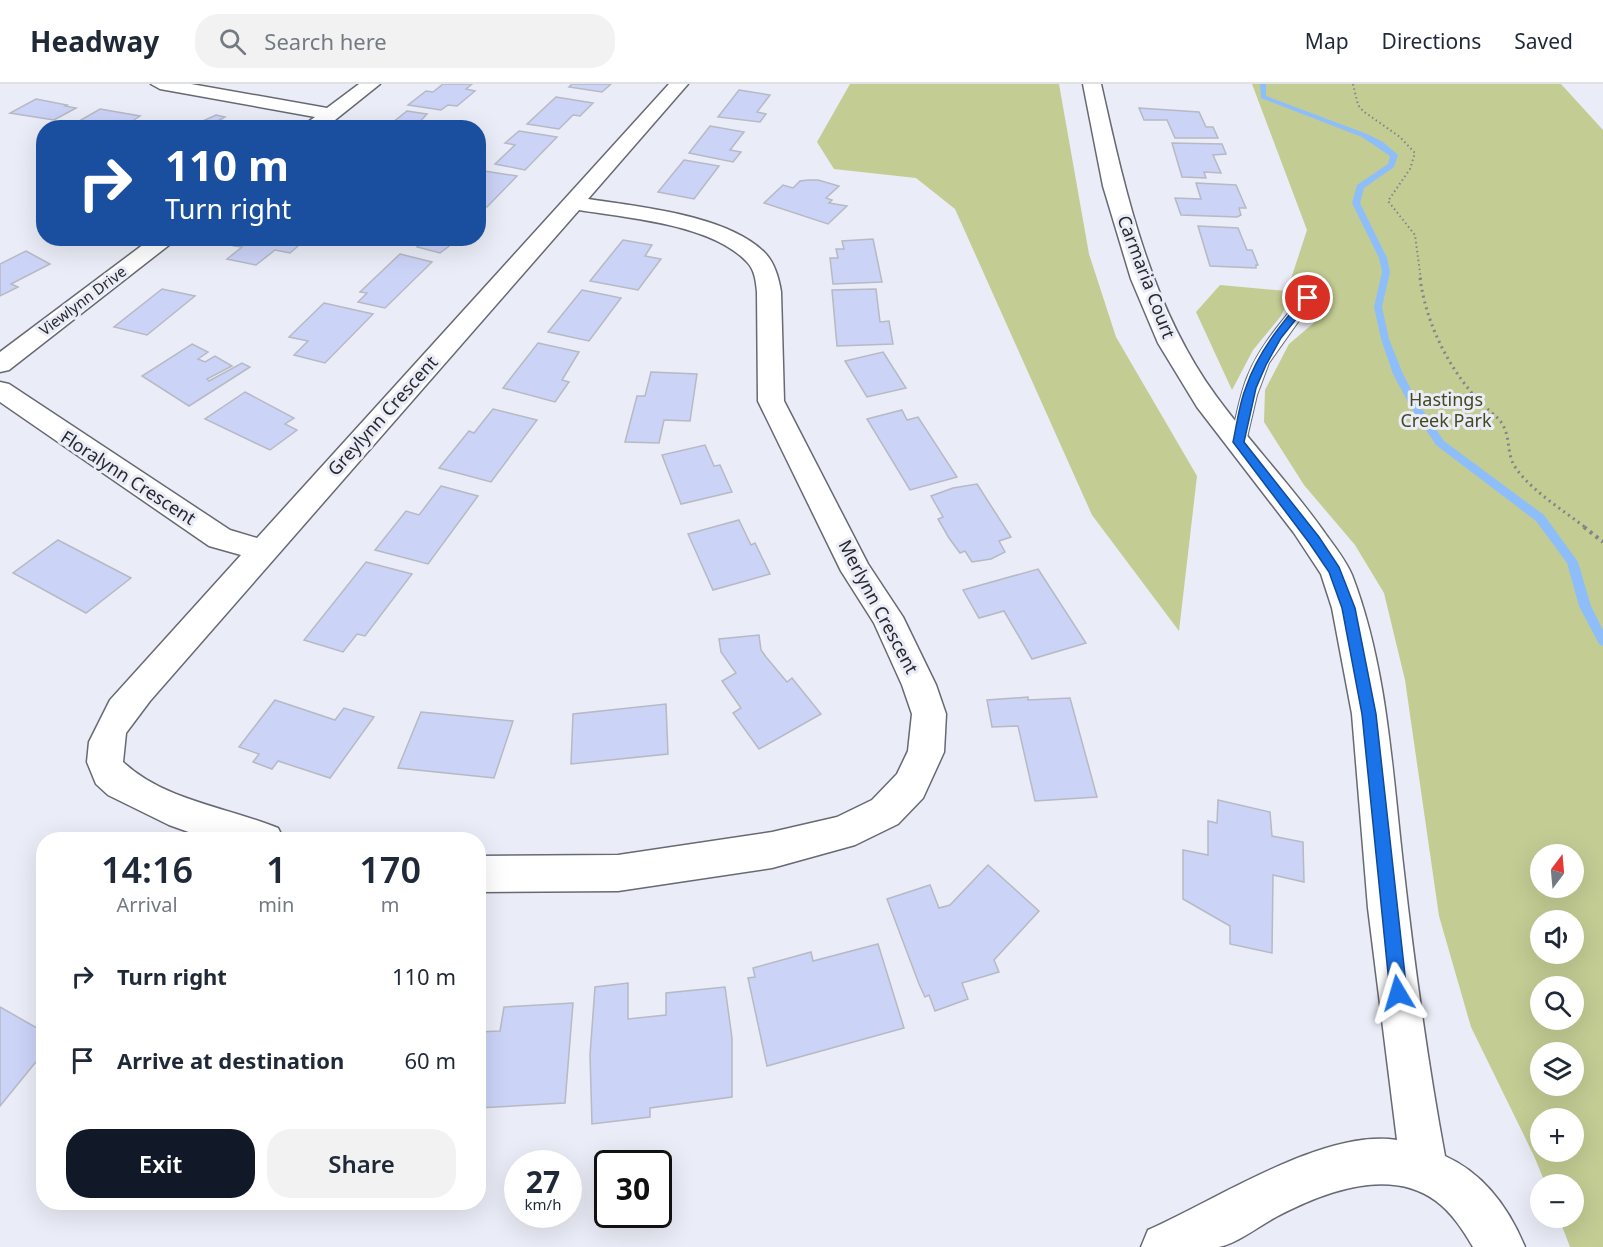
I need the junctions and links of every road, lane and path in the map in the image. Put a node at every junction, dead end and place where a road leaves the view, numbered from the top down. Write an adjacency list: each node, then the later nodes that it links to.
1 (160, 84): 6 (street)
2 (371, 84): 6 (street)
3 (679, 84): 8 (street, Greylynn Crescent)
4 (1092, 84): 13 (street, Carmaria Court)
5 (1353, 84): 14 (path)
6 (331, 114): 7 (street)
7 (324, 120)
8 (572, 203): 15 (street, Greylynn Crescent); 17 (street, Merlynn Crescent)
9 (156, 246): 11 (street, Viewlynn Drive)
10 (1308, 298): 13 (lane)
11 (0, 364)
12 (0, 390): 15 (street, Floralynn Crescent)
13 (1238, 442): 18 (street, Carmaria Court)
14 (1603, 542)
15 (264, 551): 16 (street, Greylynn Crescent)
16 (243, 832)
17 (486, 874)
18 (1424, 1168): 19 (street); 20 (street)
19 (1165, 1247)
20 (1501, 1247)

